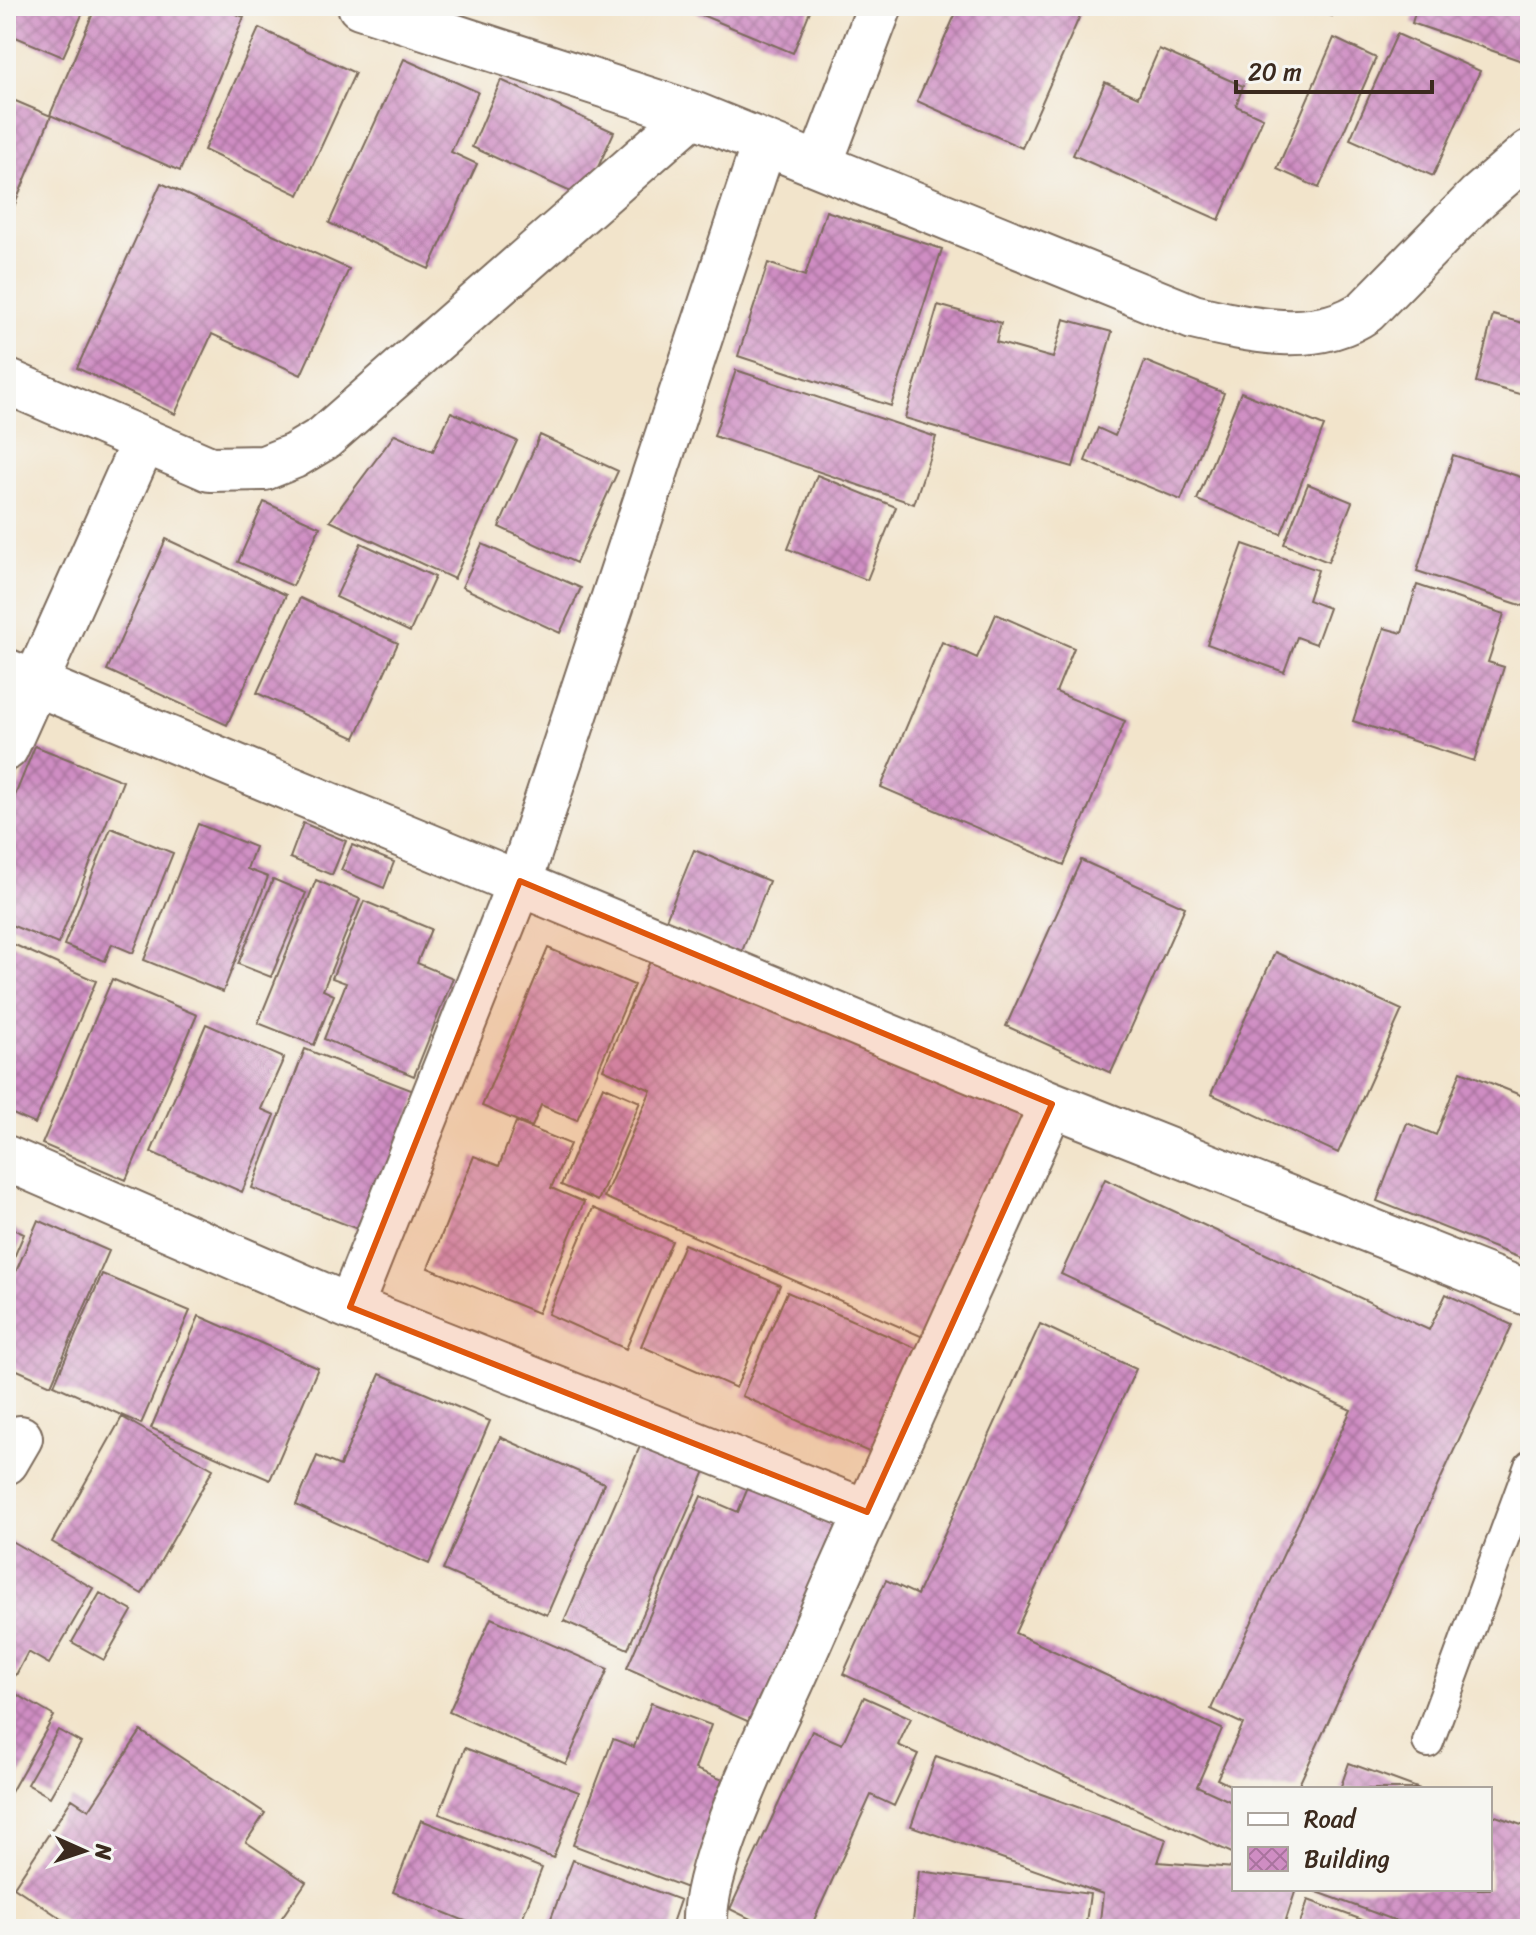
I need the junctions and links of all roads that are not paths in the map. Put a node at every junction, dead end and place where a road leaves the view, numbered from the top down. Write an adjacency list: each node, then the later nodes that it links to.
1 (360, 6): 3 (street)
2 (880, 6): 6 (street)
3 (693, 114): 4 (street); 8 (street)
4 (764, 144): 6 (street); 11 (street)
5 (1530, 152): 6 (street)
6 (820, 164)
7 (6, 381): 8 (street)
8 (143, 443): 9 (street)
9 (21, 677): 10 (street); 11 (street)
10 (6, 748)
11 (520, 881): 12 (street); 15 (street)
12 (1052, 1104): 14 (street); 17 (street)
13 (6, 1158): 15 (street)
14 (1530, 1294)
15 (350, 1307): 17 (street)
16 (1530, 1466): 18 (lane)
17 (867, 1512): 19 (street)
18 (1428, 1742)
19 (705, 1929)

